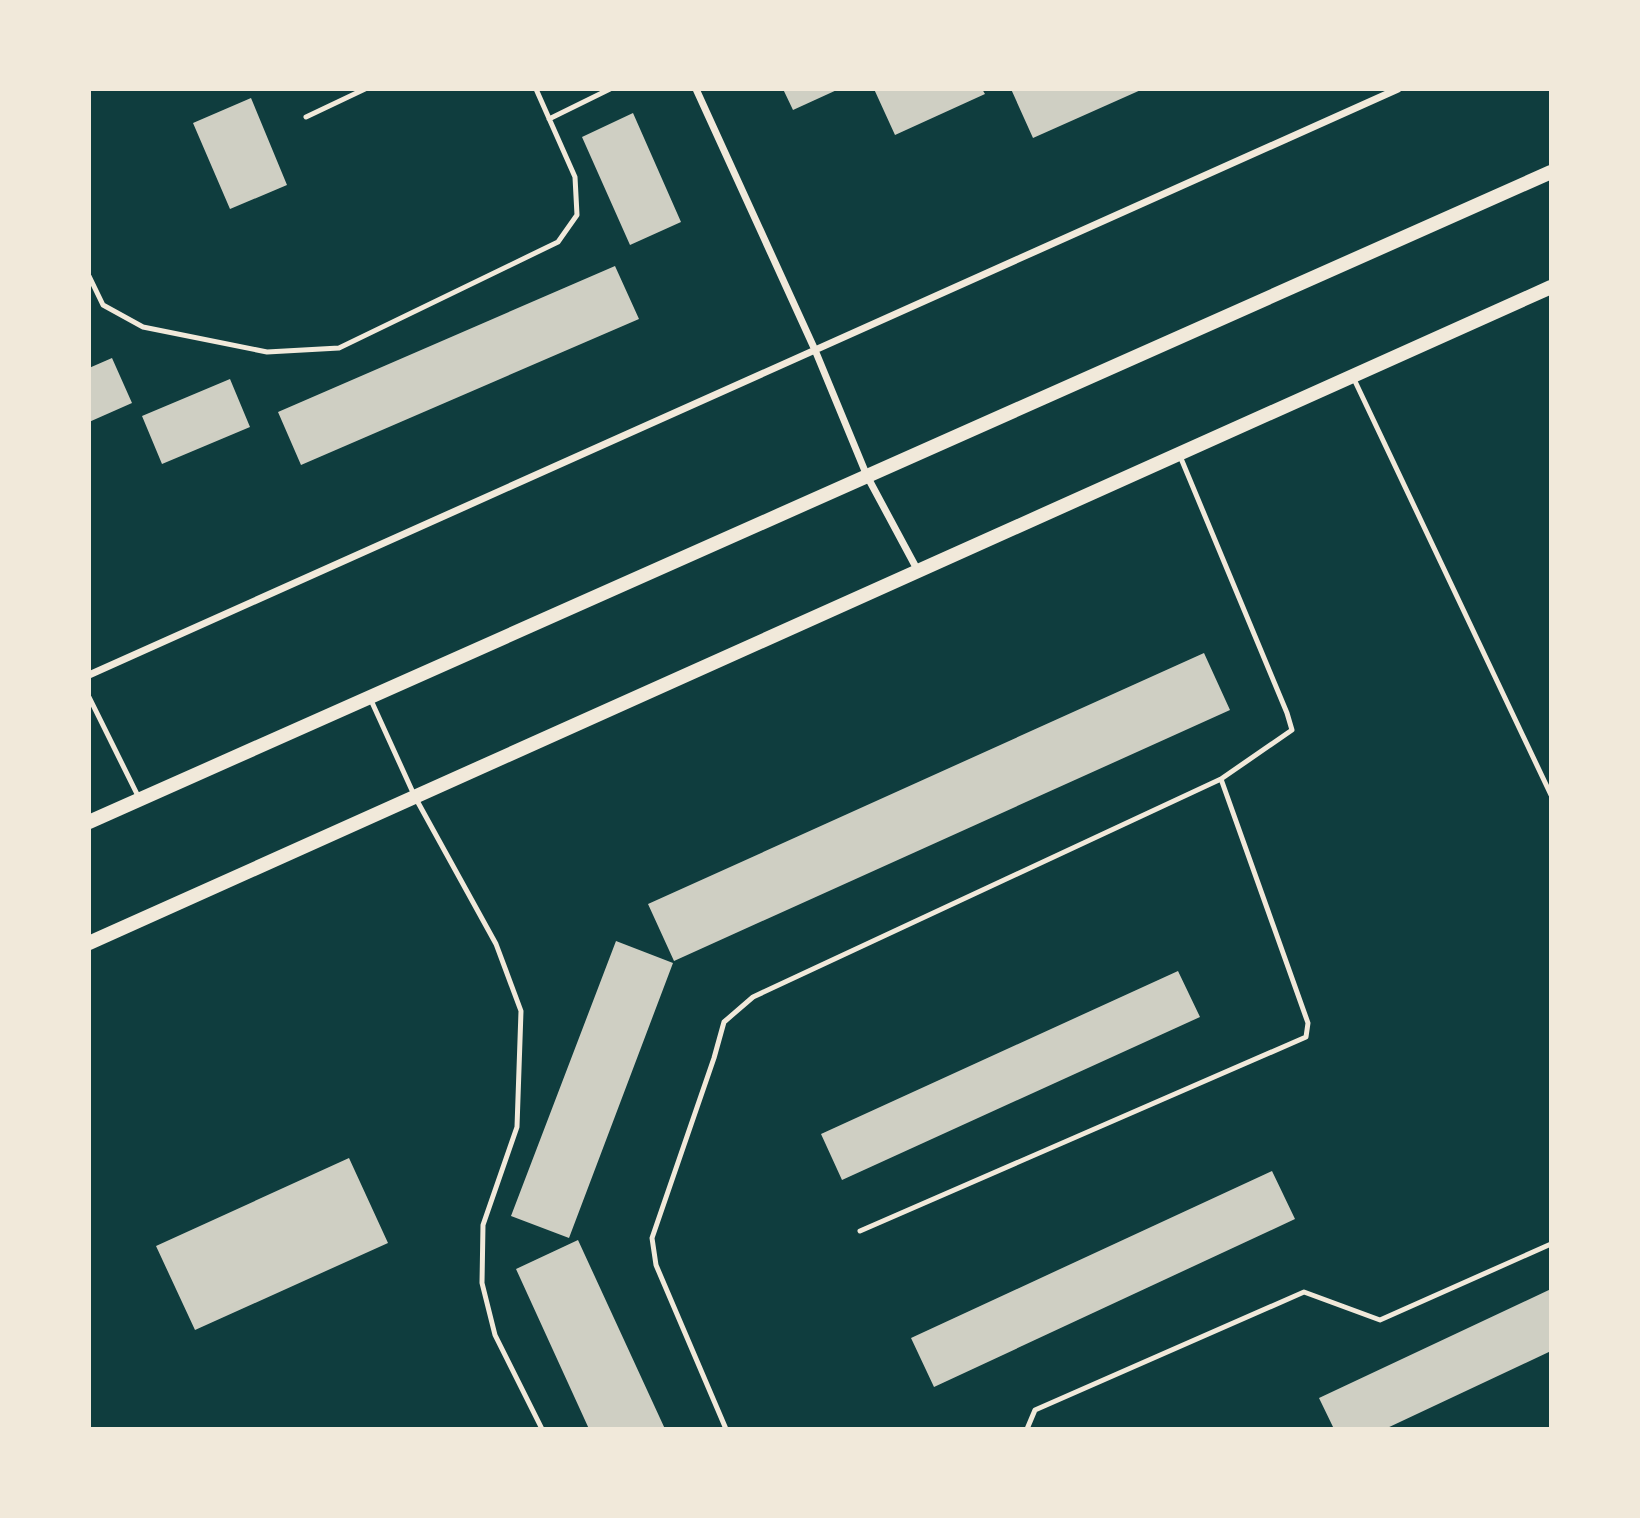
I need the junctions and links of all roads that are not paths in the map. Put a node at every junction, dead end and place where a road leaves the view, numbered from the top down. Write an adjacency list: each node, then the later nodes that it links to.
1 (365, 89): 6 (lane)
2 (536, 89): 7 (lane)
3 (610, 89): 7 (lane)
4 (696, 89): 11 (street)
5 (1398, 89): 11 (street)
6 (306, 117)
7 (549, 119): 9 (lane)
8 (1551, 172): 14 (main road)
9 (89, 275)
10 (1551, 287): 12 (main road)
11 (815, 350): 14 (street); 16 (street)
12 (1352, 376): 13 (main road); 20 (lane)
13 (1179, 454): 15 (main road); 19 (lane)
14 (867, 476): 15 (street); 18 (main road)
15 (918, 571): 21 (main road)
16 (89, 675)
17 (89, 697): 22 (lane)
18 (370, 698): 21 (lane); 22 (main road)
19 (1221, 779): 25 (lane); 28 (lane)
20 (1551, 795)
21 (415, 796): 24 (main road); 27 (lane)
22 (140, 800): 23 (main road)
23 (89, 822)
24 (89, 943)
25 (860, 1231)
26 (1551, 1244): 29 (lane)
27 (542, 1429)
28 (726, 1429)
29 (1027, 1429)

